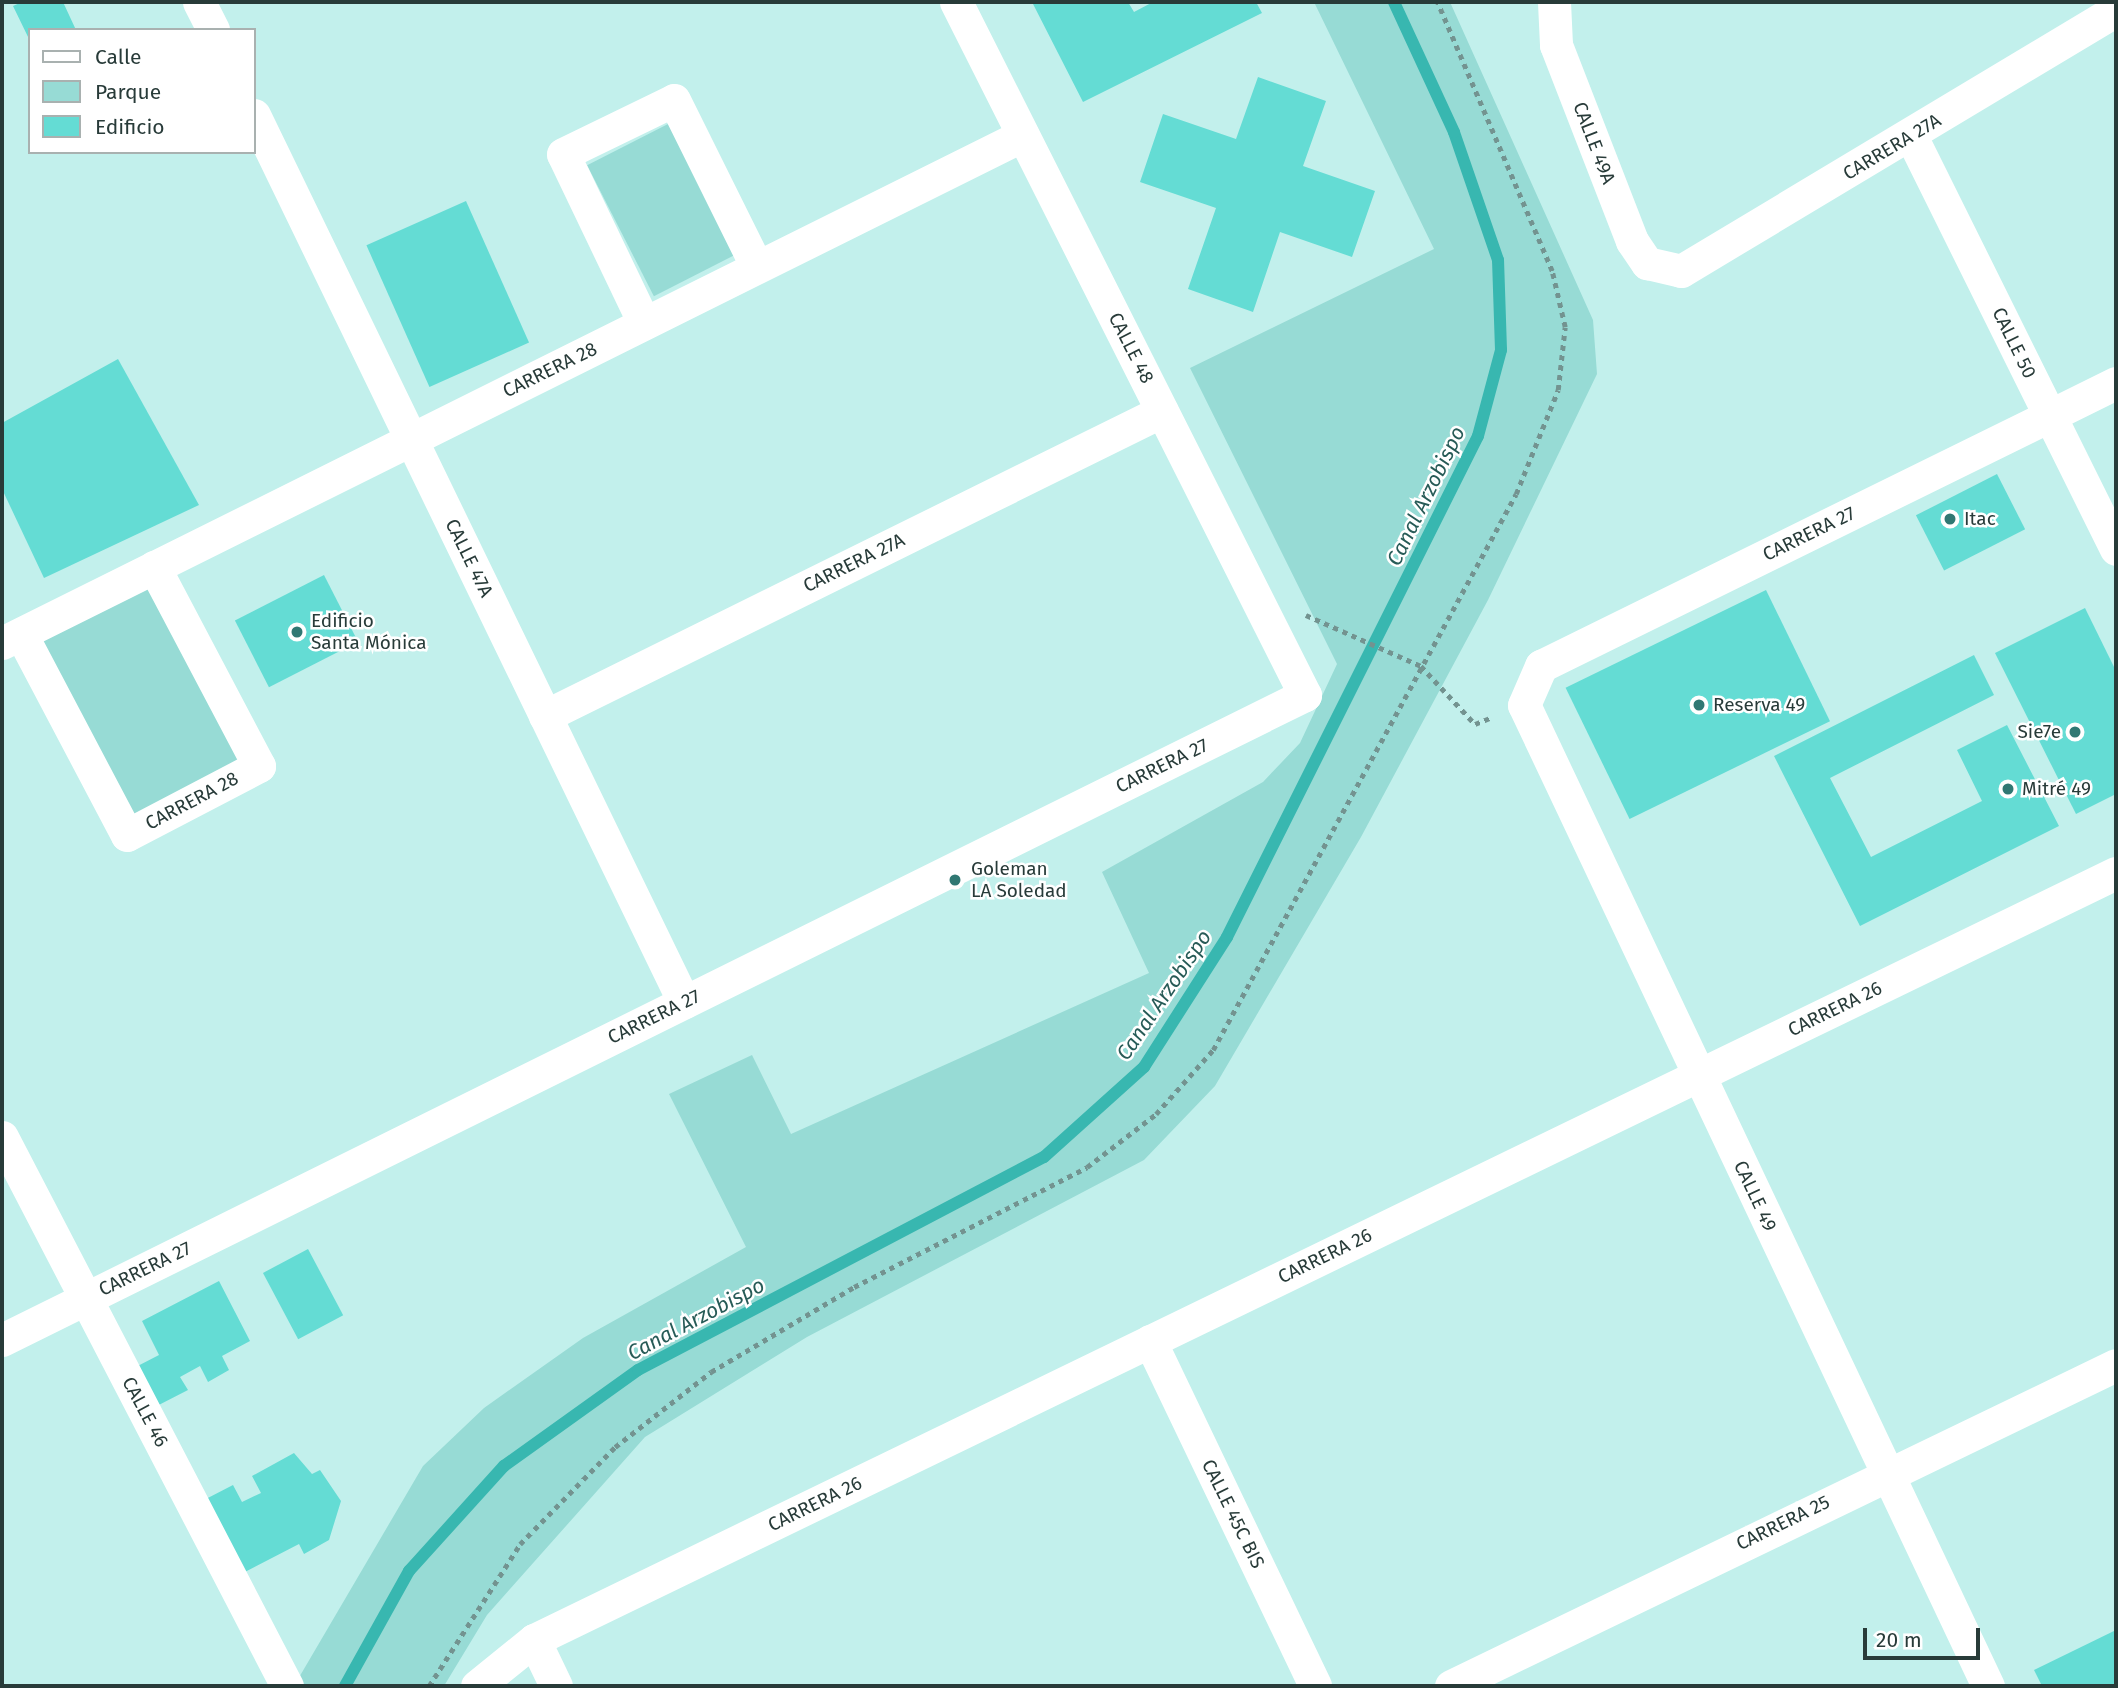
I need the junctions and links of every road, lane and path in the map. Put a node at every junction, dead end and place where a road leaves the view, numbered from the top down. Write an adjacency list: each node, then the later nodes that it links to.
1 (199, 2): 6 (street)
2 (957, 2): 8 (street, CALLE 48)
3 (1437, 2): 21 (path)
4 (1554, 2): 11 (street, CALLE 49A)
5 (2116, 10): 9 (street, CARRERA 27A)
6 (212, 28)
7 (256, 119): 16 (street, CALLE 47A)
8 (1023, 135): 10 (street, CARRERA 28); 14 (street, CALLE 48)
9 (1911, 136): 11 (street, CARRERA 27A); 15 (street, CALLE 50)
10 (757, 267): 12 (street, CARRERA 28); 12 (street)
11 (1663, 270)
12 (644, 323): 16 (street, CARRERA 28)
13 (2116, 383): 15 (street, CARRERA 27)
14 (1162, 411): 22 (street, CALLE 48); 24 (street, CARRERA 27A)
15 (2050, 416): 17 (street, CALLE 50); 23 (street, CARRERA 27)
16 (411, 439): 18 (street, CARRERA 28); 24 (street, CALLE 47A)
17 (2116, 549)
18 (155, 568): 20 (street, CARRERA 28); 20 (street, CARRERA 28)
19 (1357, 634): 21 (path)
20 (11, 638)
21 (1420, 665): 25 (path); 37 (path)
22 (1305, 695): 27 (street, CARRERA 27)
23 (1524, 705): 28 (street, CALLE 49)
24 (545, 716): 27 (street, CALLE 47A)
25 (1475, 724)
26 (2116, 873): 28 (street, CARRERA 26)
27 (684, 1002): 30 (street, CARRERA 27)
28 (1699, 1075): 32 (street, CARRERA 26); 34 (street, CALLE 49)
29 (2, 1137): 30 (street, CALLE 46)
30 (85, 1298): 31 (street, CARRERA 27); 36 (street, CALLE 46)
31 (2, 1340)
32 (1150, 1341): 35 (street, CARRERA 26); 40 (street, CALLE 45C BIS)
33 (2116, 1365): 34 (street, CARRERA 25)
34 (1886, 1473): 41 (street, CARRERA 25); 42 (street, CALLE 49)
35 (534, 1640): 38 (street, CARRERA 26); 39 (street)
36 (287, 1686)
37 (429, 1686)
38 (477, 1686)
39 (556, 1686)
40 (1315, 1686)
41 (1451, 1686)
42 (1988, 1686)

